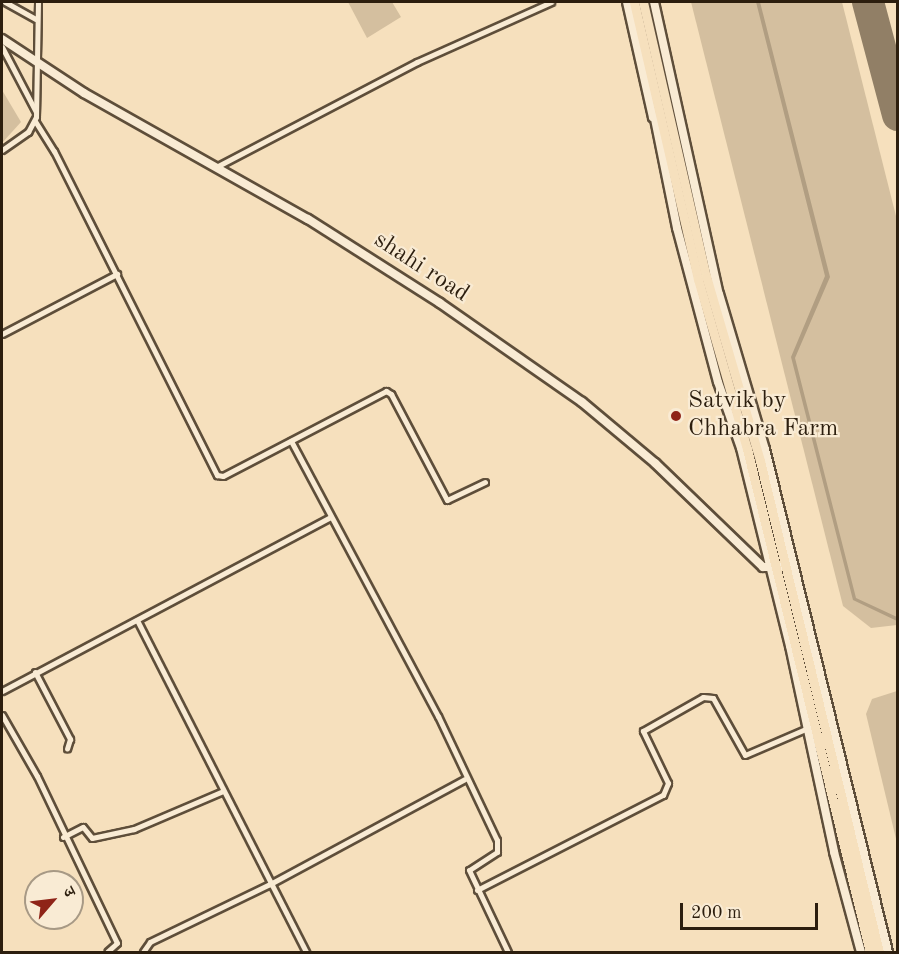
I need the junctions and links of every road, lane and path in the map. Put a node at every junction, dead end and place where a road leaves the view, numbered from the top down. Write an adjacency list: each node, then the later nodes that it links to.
1 (5, 2): 8 (street)
2 (38, 2): 8 (street)
3 (551, 2): 16 (street)
4 (627, 2): 13 (street)
5 (634, 2): 13 (highway)
6 (644, 2): 22 (highway)
7 (654, 2): 41 (street)
8 (36, 19): 11 (street)
9 (2, 39): 11 (street, shahi road)
10 (2, 47): 12 (street)
11 (37, 62): 12 (street); 16 (street, shahi road)
12 (37, 113): 14 (street)
13 (658, 119): 22 (highway)
14 (35, 121): 15 (street); 17 (street)
15 (2, 150)
16 (218, 166): 22 (street, shahi road)
17 (117, 274): 18 (street); 19 (street)
18 (2, 333)
19 (291, 441): 20 (street); 21 (street)
20 (485, 482)
21 (331, 517): 23 (street); 29 (street)
22 (777, 568): 27 (street); 39 (highway); 40 (highway)
23 (136, 620): 24 (street); 30 (street)
24 (35, 672): 25 (street); 28 (street)
25 (2, 691)
26 (2, 715): 31 (street)
27 (808, 728): 33 (street); 38 (street)
28 (68, 749)
29 (465, 779): 32 (street); 33 (street)
30 (223, 790): 31 (street); 32 (street)
31 (63, 837): 34 (street)
32 (270, 884): 35 (street); 36 (street)
33 (477, 890): 37 (street)
34 (107, 952)
35 (143, 952)
36 (306, 952)
37 (508, 952)
38 (861, 952)
39 (870, 952)
40 (879, 952)
41 (888, 952)

